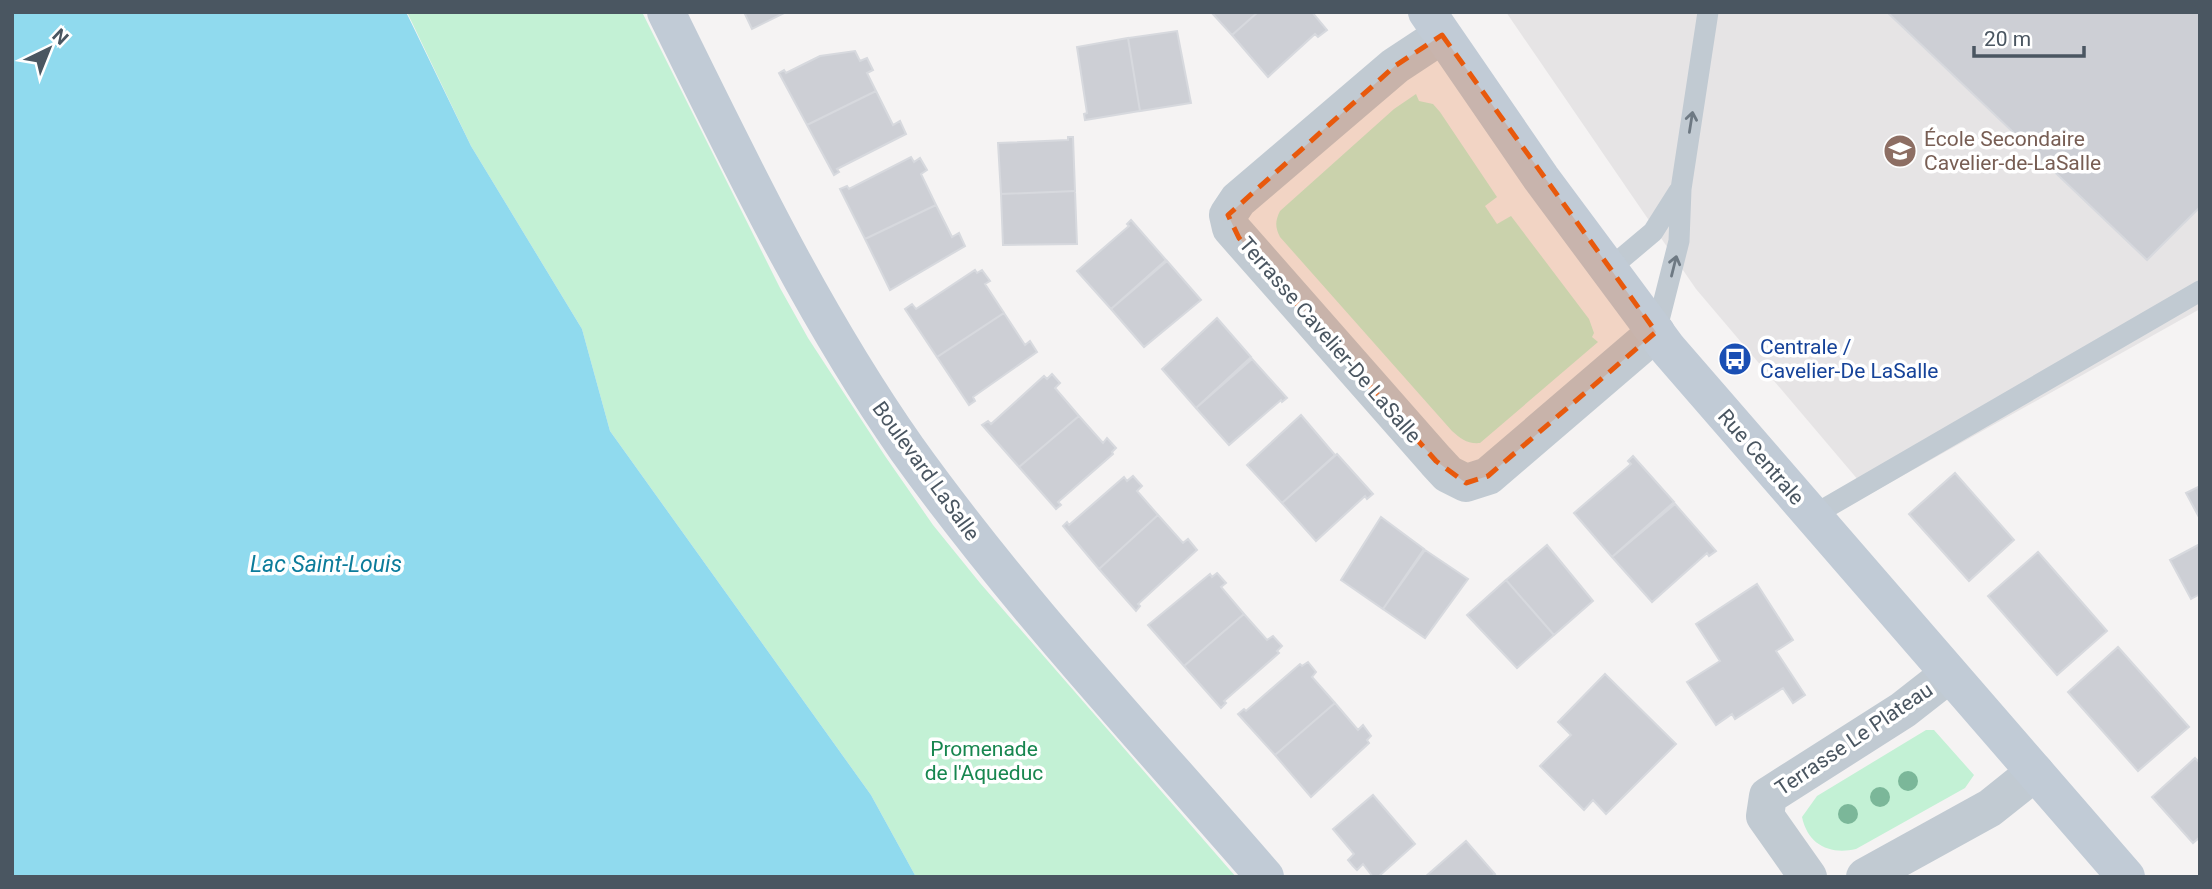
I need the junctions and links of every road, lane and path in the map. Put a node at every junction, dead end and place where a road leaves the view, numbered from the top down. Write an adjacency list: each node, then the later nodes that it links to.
1 (666, 12): 11 (street, Boulevard LaSalle)
2 (1708, 12): 4 (lane, one-way to 2)
3 (1435, 24): 5 (street, Rue Centrale); 7 (street, Terrasse Cavelier-De LaSalle)
4 (1681, 189): 5 (lane); 7 (lane, one-way to 4)
5 (1609, 270): 7 (street, Rue Centrale)
6 (2200, 291): 8 (lane)
7 (1656, 332): 8 (street, Rue Centrale)
8 (1812, 516): 9 (street, Rue Centrale)
9 (1949, 674): 10 (street, Rue Centrale); 12 (street, Terrasse Le Plateau)
10 (2035, 772): 13 (street); 14 (street, Rue Centrale)
11 (1265, 877)
12 (1808, 877)
13 (1865, 877)
14 (2126, 877)

